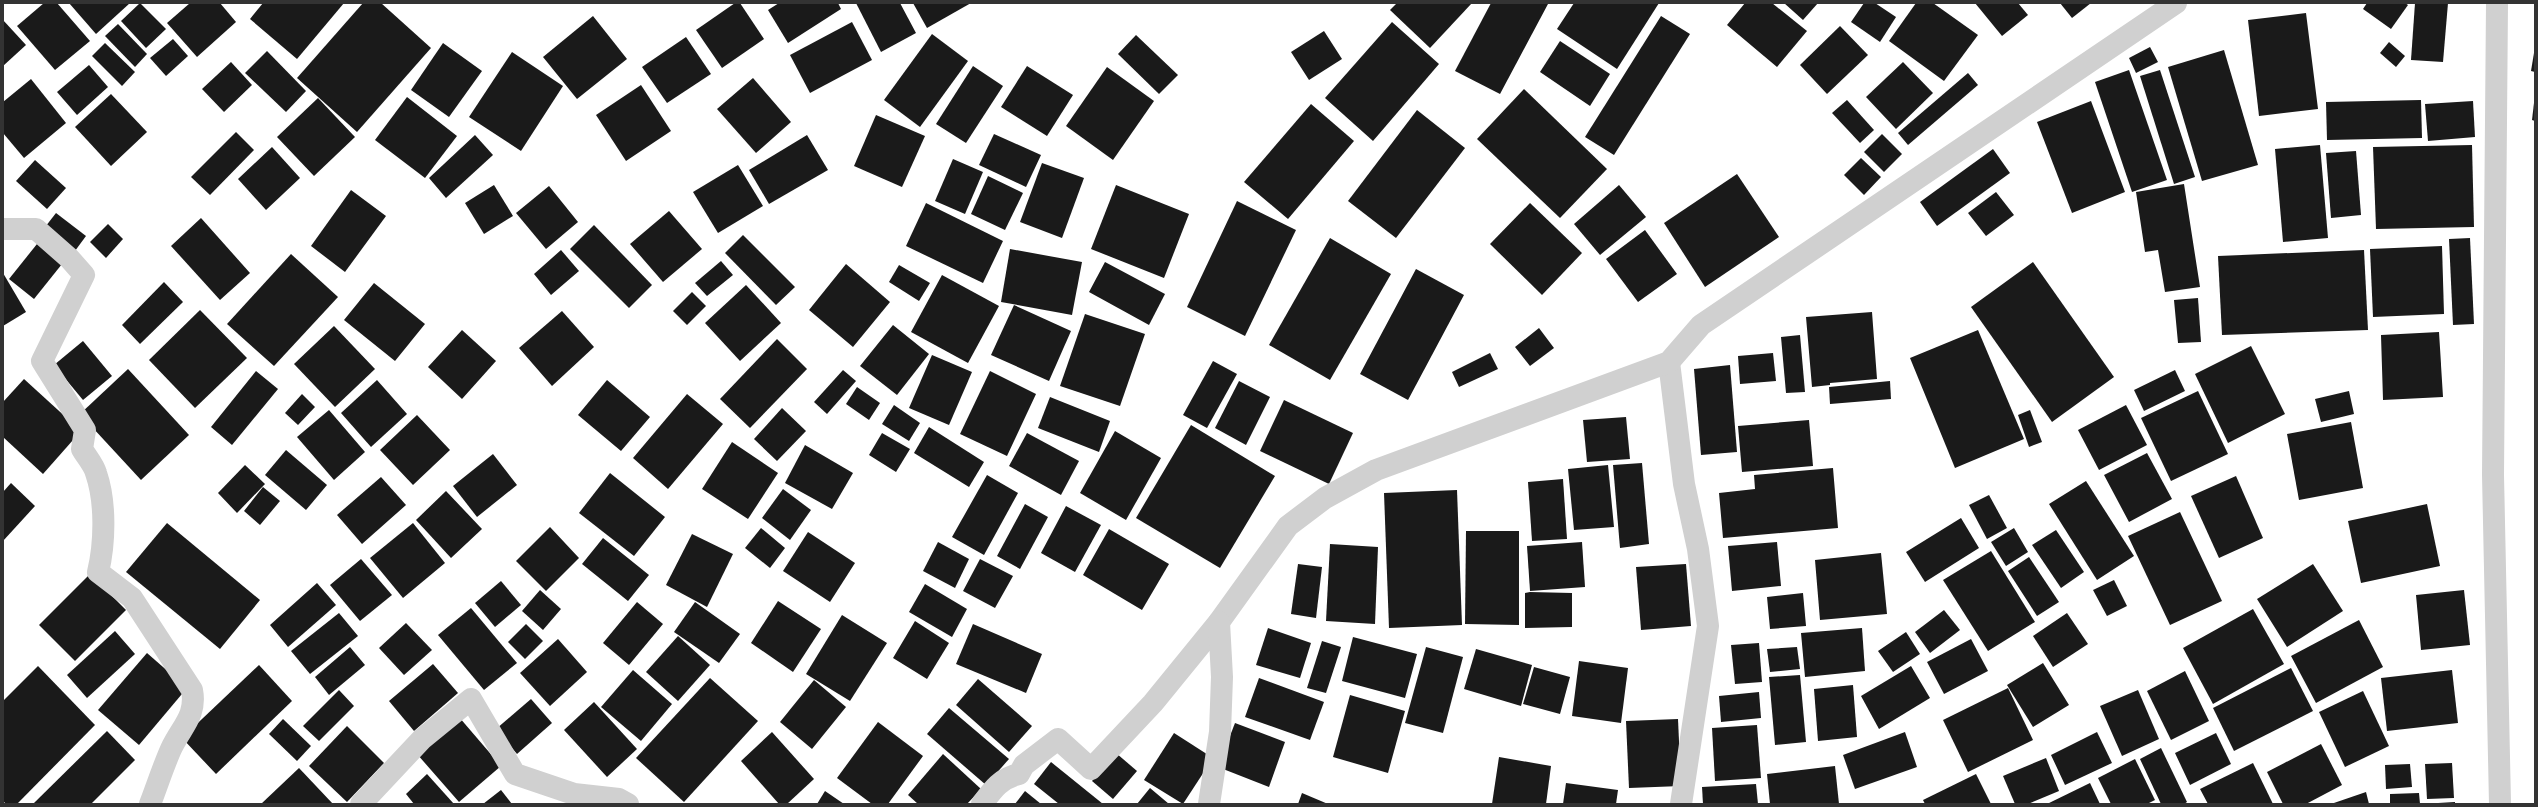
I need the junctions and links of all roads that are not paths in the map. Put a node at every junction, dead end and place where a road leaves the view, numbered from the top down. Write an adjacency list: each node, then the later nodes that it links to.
1 (2176, 3): 4 (street)
2 (2497, 3): 12 (street)
3 (3, 229): 6 (street)
4 (1669, 362): 5 (street); 11 (street)
5 (1219, 622): 9 (street); 10 (street)
6 (150, 804)
7 (361, 804): 8 (street)
8 (628, 804)
9 (982, 804)
10 (1209, 804)
11 (1681, 804)
12 (2500, 804)

